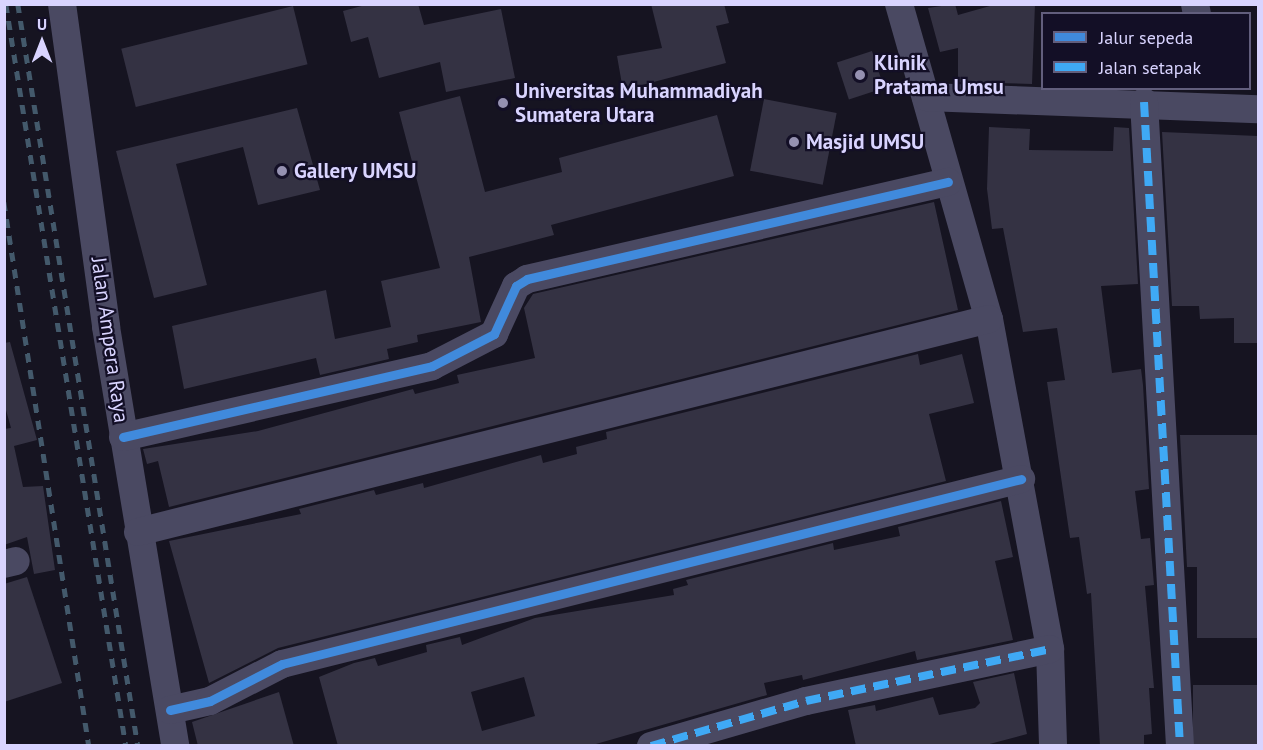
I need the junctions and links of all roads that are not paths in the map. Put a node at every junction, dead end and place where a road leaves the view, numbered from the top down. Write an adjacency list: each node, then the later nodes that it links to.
1 (62, 4): 9 (street, Jalan Ampera Raya)
2 (899, 4): 3 (street)
3 (926, 98): 5 (street); 7 (street)
4 (1218, 98): 5 (street); 6 (street)
5 (1144, 102): 17 (street)
6 (1258, 109)
7 (948, 182): 8 (street); 9 (street)
8 (989, 319): 10 (street); 11 (street)
9 (123, 436): 11 (street, Jalan Ampera Raya)
10 (1021, 479): 12 (street); 13 (street)
11 (138, 532): 13 (street, Jalan Ampera Raya)
12 (1050, 649): 15 (street); 16 (street)
13 (170, 710): 14 (street, Jalan Ampera Raya)
14 (175, 746)
15 (651, 746)
16 (1053, 746)
17 (1180, 746)

